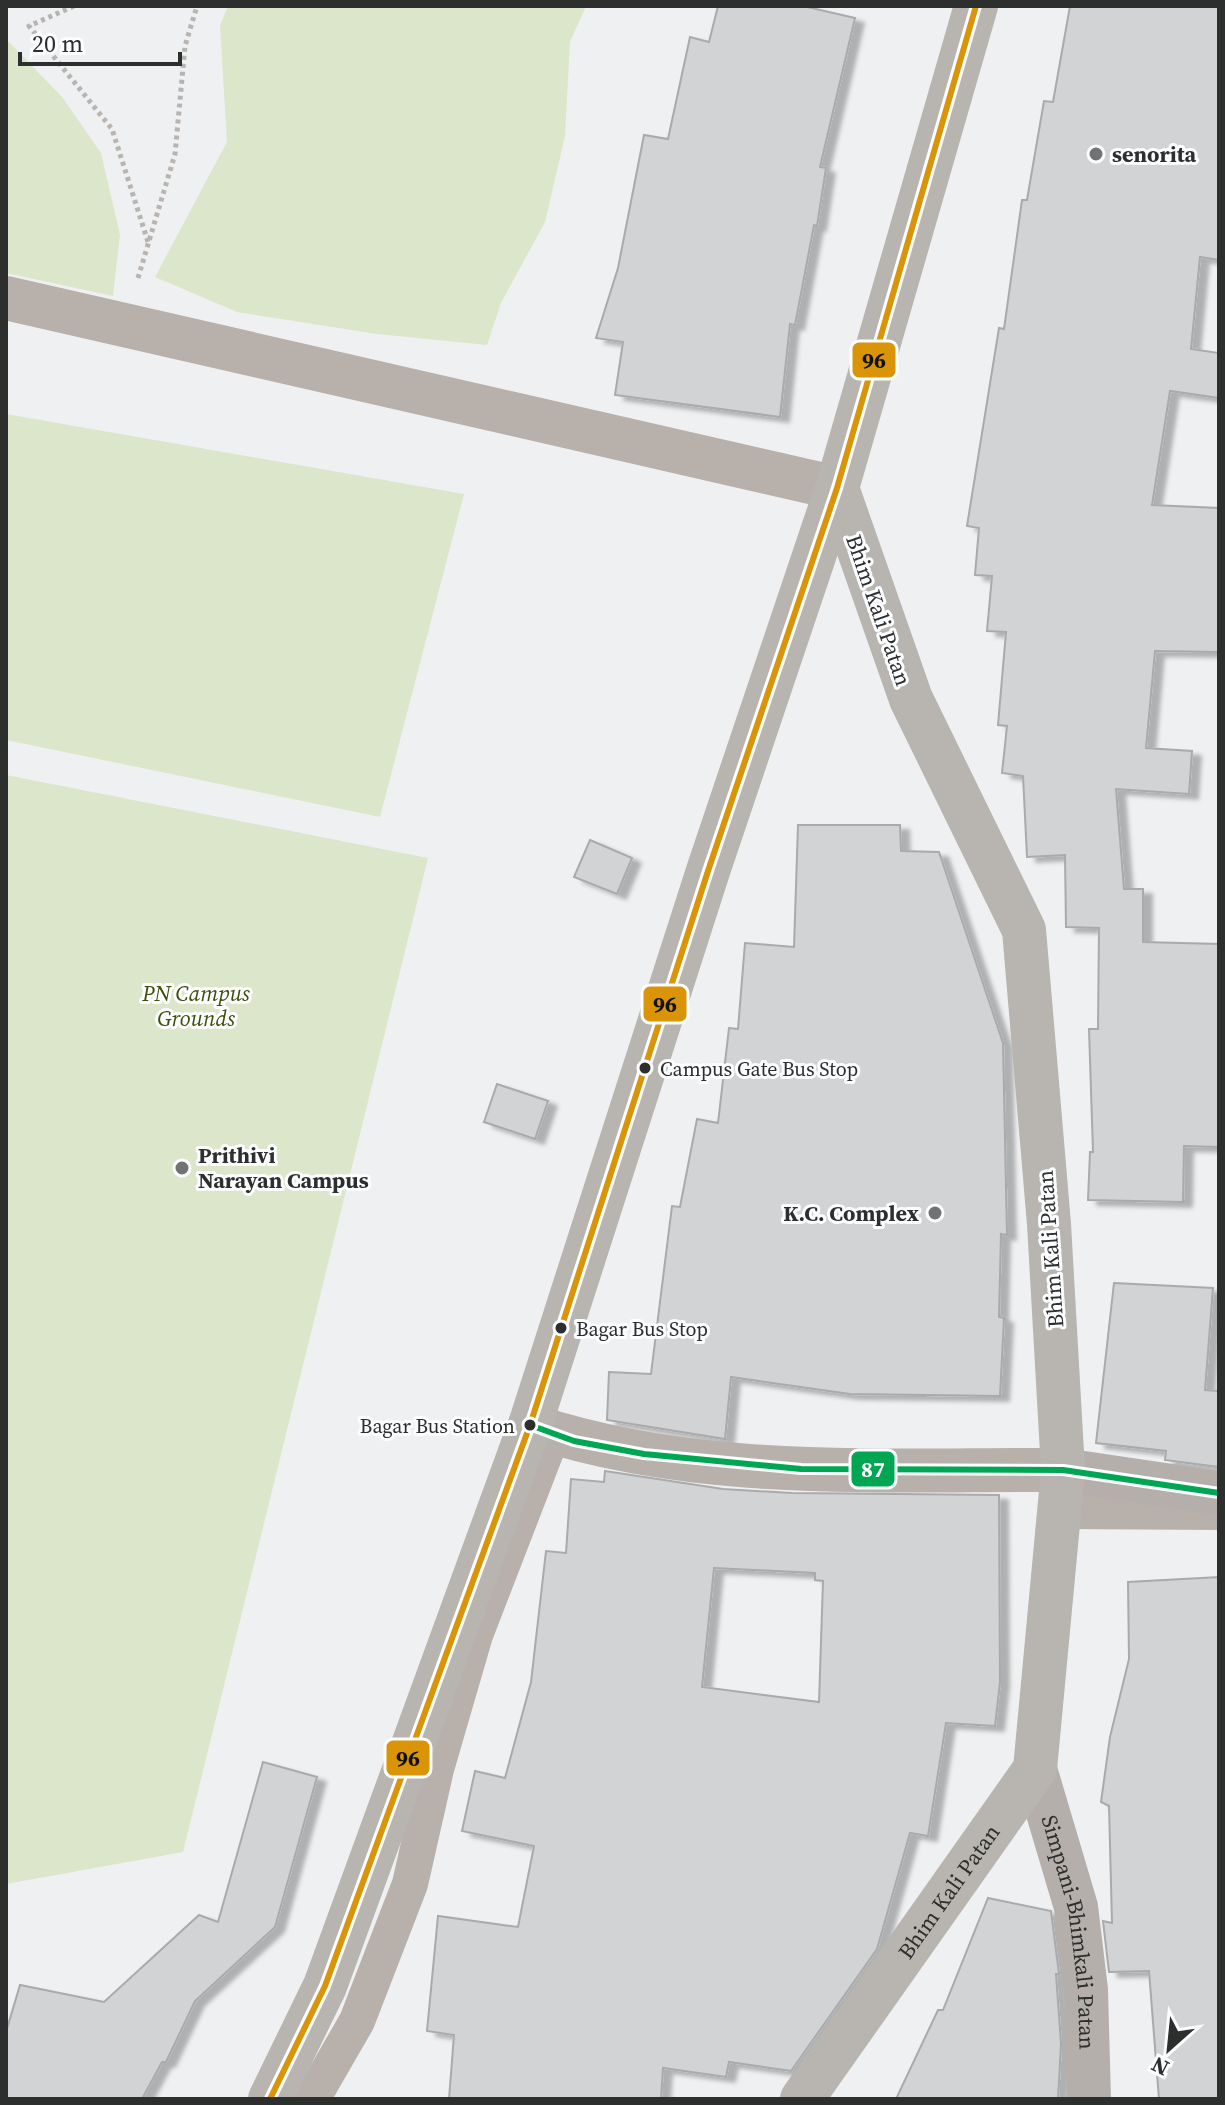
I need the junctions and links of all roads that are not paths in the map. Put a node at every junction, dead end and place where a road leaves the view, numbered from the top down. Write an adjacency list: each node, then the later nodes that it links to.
1 (976, 6): 3 (main road)
2 (6, 298): 3 (street)
3 (837, 488): 4 (main road, Bhim Kali Patan); 5 (main road, Bhim Kali Patan)
4 (541, 1429): 5 (street); 9 (main road, Bhim Kali Patan); 10 (street)
5 (1062, 1491): 6 (main road); 7 (street); 8 (main road, Bhim Kali Patan)
6 (1219, 1493)
7 (1219, 1512)
8 (1035, 1769): 11 (main road, Bhim Kali Patan); 12 (main road, Simpani-Bhimkali Patan)
9 (270, 2099)
10 (312, 2099)
11 (802, 2099)
12 (1089, 2099)

